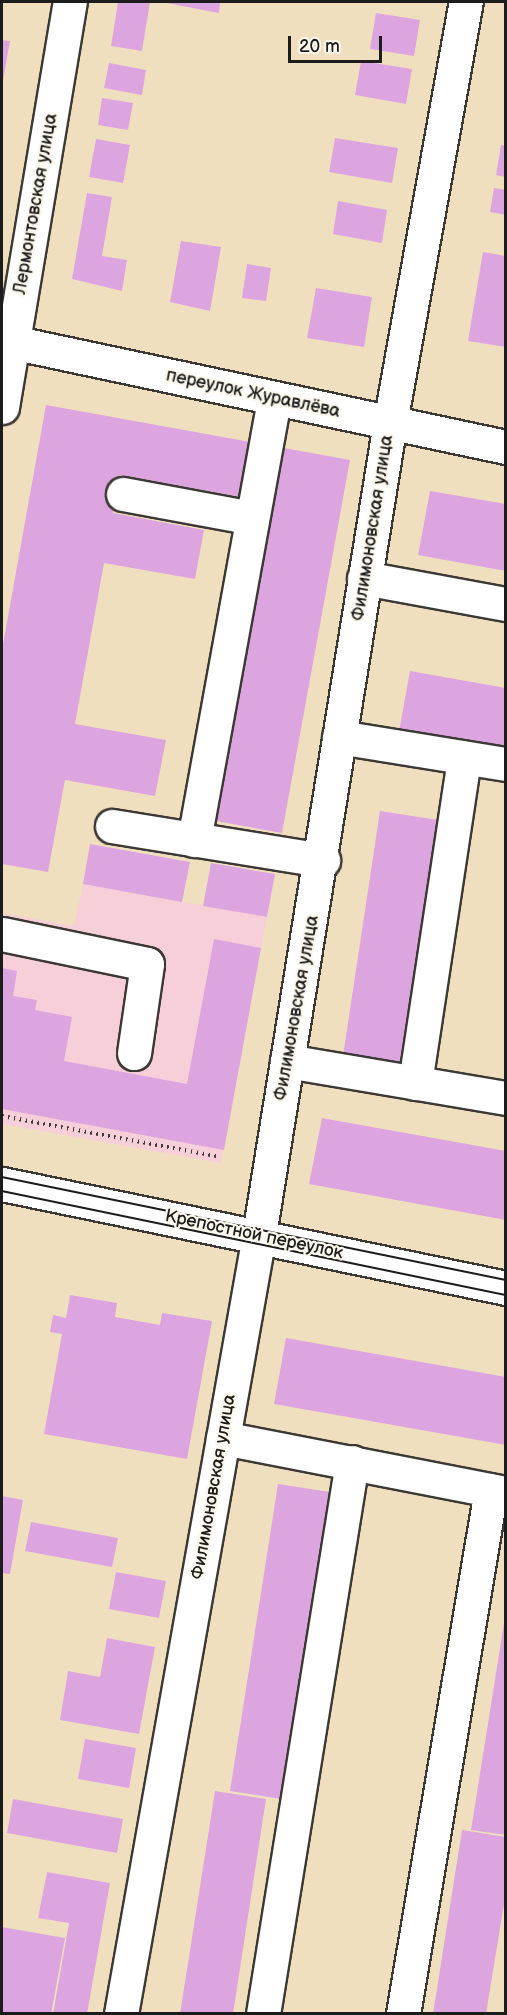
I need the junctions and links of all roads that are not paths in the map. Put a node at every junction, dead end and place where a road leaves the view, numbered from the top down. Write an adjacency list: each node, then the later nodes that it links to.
1 (70, 2): 3 (street, Лермонтовская улица)
2 (466, 2): 6 (street, Филимоновская улица)
3 (7, 342): 4 (street, переулок Журавлёва); 5 (street, Лермонтовская улица)
4 (274, 399): 6 (street, переулок Журавлёва); 9 (street)
5 (2, 407)
6 (390, 423): 7 (street, переулок Журавлёва); 10 (street, Филимоновская улица)
7 (506, 447)
8 (123, 494): 9 (street)
9 (252, 518): 16 (street)
10 (364, 578): 11 (street); 12 (street, Филимоновская улица)
11 (506, 604)
12 (339, 737): 13 (street); 17 (street, Филимоновская улица)
13 (464, 758): 14 (street); 21 (street)
14 (506, 764)
15 (112, 826): 16 (street)
16 (194, 840): 17 (street)
17 (323, 860): 20 (street, Филимоновская улица)
18 (2, 934): 19 (street)
19 (134, 1053)
20 (287, 1061): 21 (street); 24 (street, Филимоновская улица)
21 (415, 1083): 22 (street)
22 (506, 1098)
23 (2, 1184): 24 (street, Крепостной переулок)
24 (259, 1235): 25 (street, Крепостной переулок); 26 (street, Филимоновская улица)
25 (506, 1288)
26 (223, 1438): 27 (street); 29 (street, Филимоновская улица)
27 (352, 1462): 28 (street); 30 (street)
28 (498, 1492): 31 (street)
29 (121, 2013)
30 (263, 2013)
31 (403, 2013)

